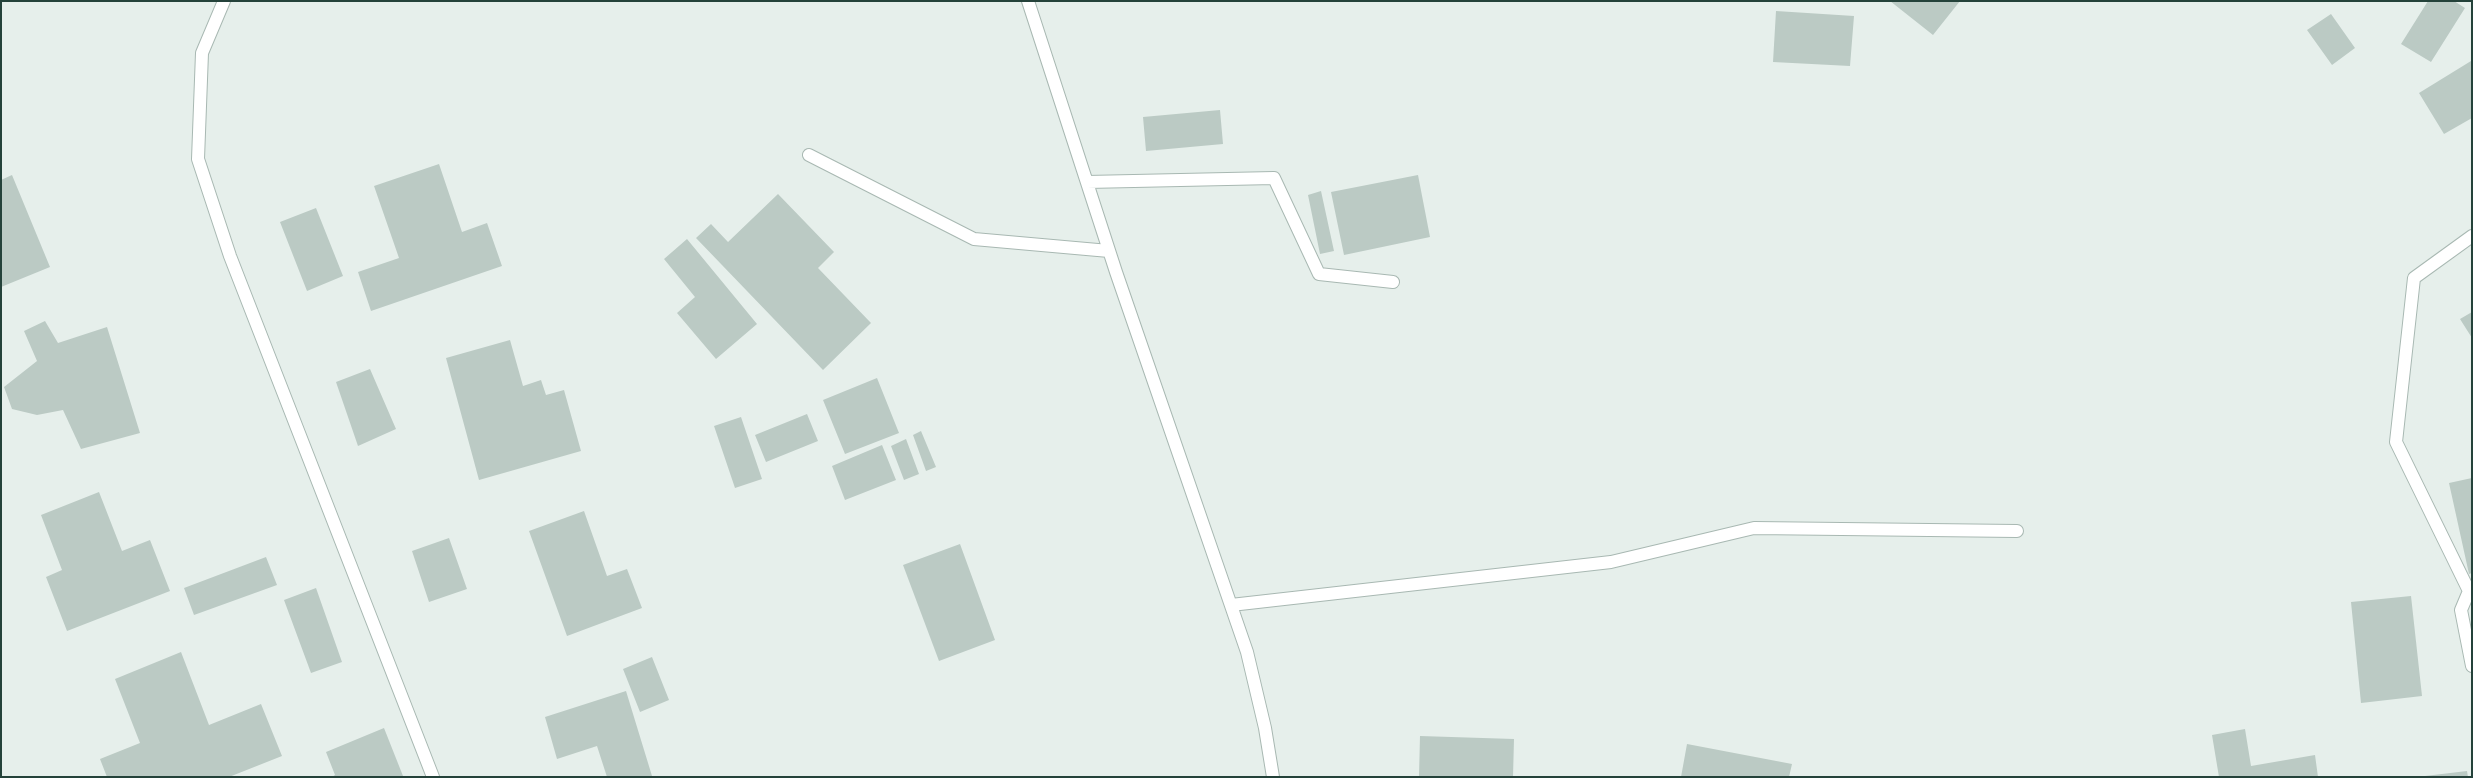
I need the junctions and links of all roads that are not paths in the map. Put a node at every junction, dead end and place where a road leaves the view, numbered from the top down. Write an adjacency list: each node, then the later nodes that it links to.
1 (224, 1): 12 (street)
2 (1028, 1): 4 (street)
3 (809, 155): 6 (street)
4 (1087, 182): 6 (street); 7 (street)
5 (2472, 236): 9 (street)
6 (1109, 251): 10 (street)
7 (1393, 282)
8 (2017, 531): 10 (street)
9 (2470, 591): 11 (street)
10 (1231, 606): 13 (street)
11 (2472, 666)
12 (433, 777)
13 (1273, 777)

